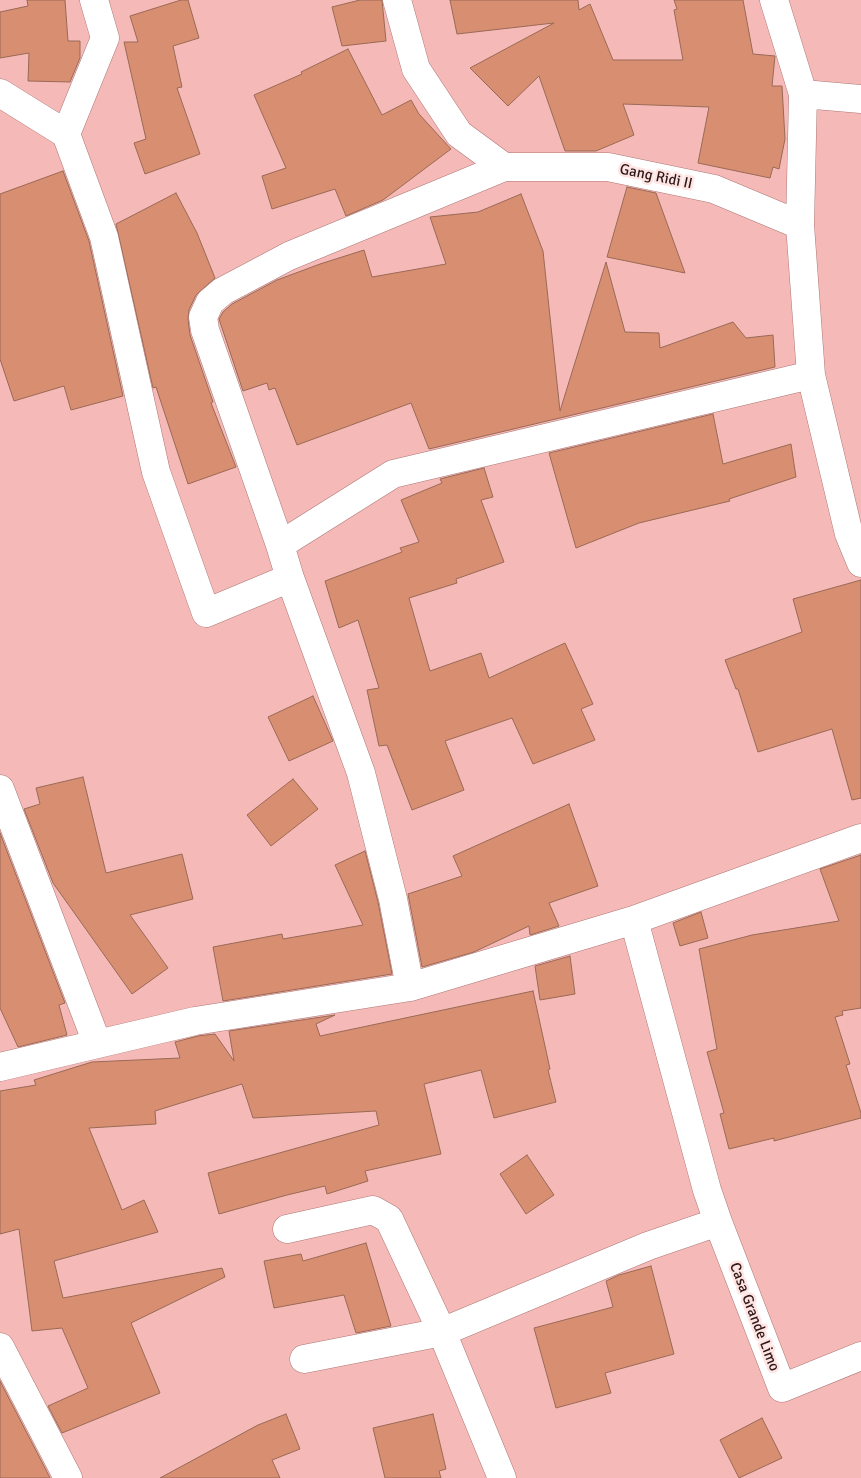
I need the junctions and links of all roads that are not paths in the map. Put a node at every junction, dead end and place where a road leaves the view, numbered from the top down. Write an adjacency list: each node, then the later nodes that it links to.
1 (94, 0): 7 (street)
2 (397, 0): 8 (street)
3 (774, 0): 5 (street)
4 (0, 93): 7 (street)
5 (803, 94): 6 (street); 9 (street)
6 (861, 99)
7 (66, 134): 13 (street)
8 (504, 167): 9 (street, Gang Ridi II); 11 (street)
9 (800, 226): 10 (street)
10 (811, 375): 11 (street); 12 (street)
11 (280, 545): 13 (street)
12 (861, 563)
13 (290, 578): 17 (street)
14 (0, 789): 18 (street)
15 (861, 838): 16 (street)
16 (634, 920): 17 (street); 20 (street)
17 (410, 987): 18 (street)
18 (97, 1043): 19 (street)
19 (0, 1067)
20 (718, 1222): 22 (street); 24 (street, Casa Grande Limo)
21 (287, 1229): 22 (street)
22 (442, 1332): 25 (street); 27 (street)
23 (0, 1347): 26 (street)
24 (861, 1356)
25 (304, 1359)
26 (68, 1478)
27 (502, 1478)

